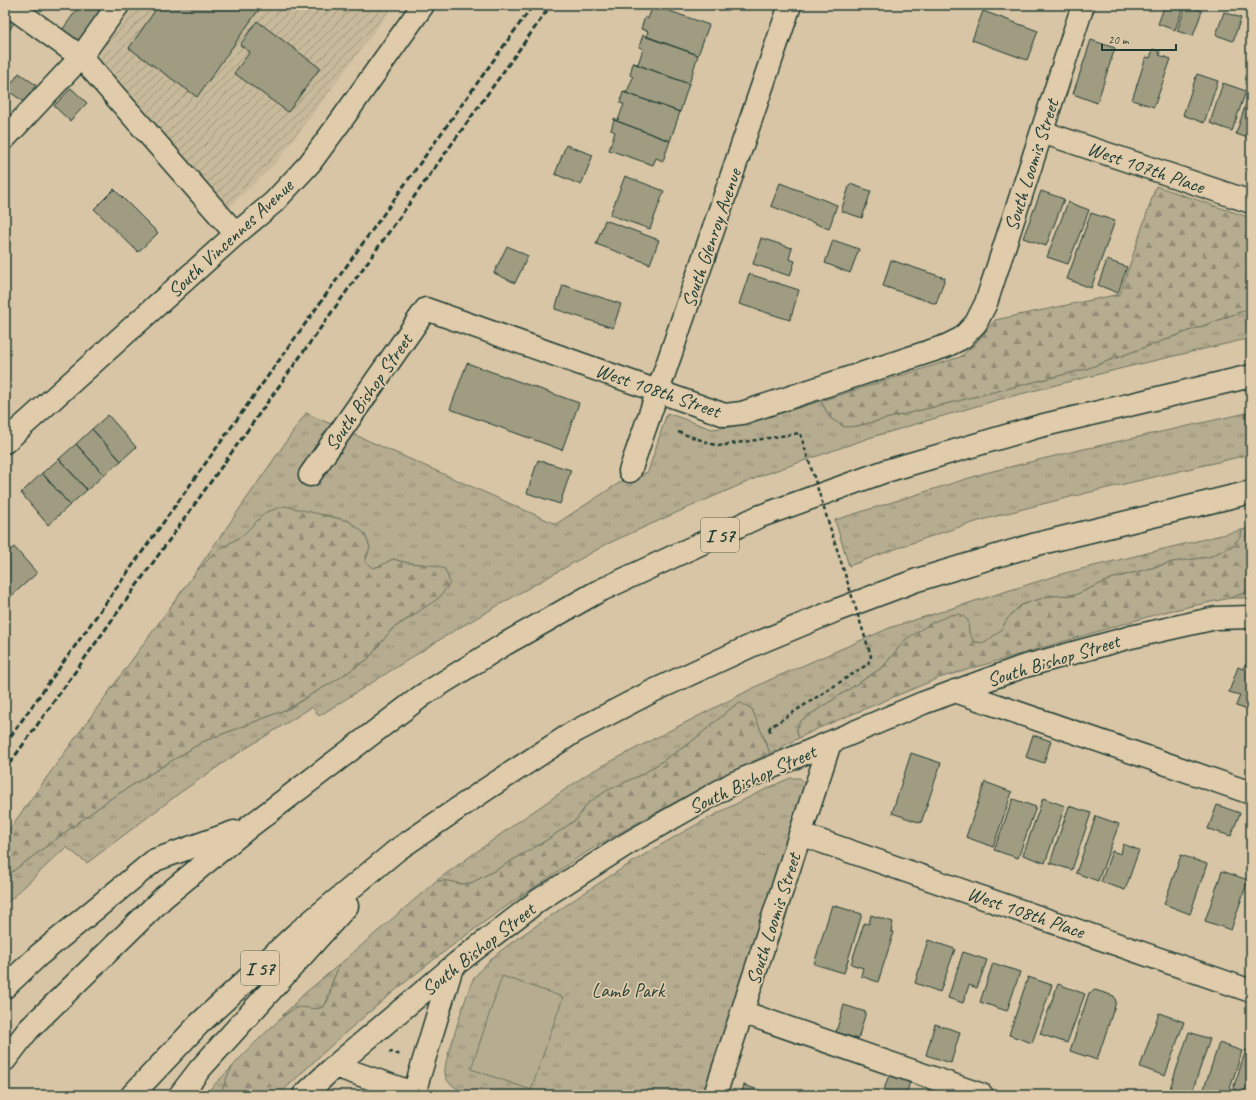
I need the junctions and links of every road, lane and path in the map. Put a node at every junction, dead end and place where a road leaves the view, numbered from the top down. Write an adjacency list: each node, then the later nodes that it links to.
1 (9, 5): 6 (main road)
2 (118, 5): 6 (main road)
3 (423, 5): 10 (main road, South Vincennes Avenue)
4 (790, 5): 14 (main road, South Glenroy Avenue)
5 (1083, 5): 7 (main road, South Loomis Street)
6 (81, 58): 8 (main road); 10 (main road)
7 (1042, 132): 9 (main road, West 107th Place); 12 (main road, South Loomis Street)
8 (5, 138)
9 (1251, 202)
10 (236, 234): 16 (main road, South Vincennes Avenue)
11 (426, 309): 14 (main road, West 108th Street); 18 (main road, South Bishop Street)
12 (976, 323): 14 (main road, West 108th Street)
13 (1251, 376): 25 (main road, I 57)
14 (658, 391): 17 (main road, South Glenroy Avenue)
15 (678, 432): 22 (path, bridge)
16 (5, 442)
17 (630, 471)
18 (310, 475)
19 (1251, 492): 27 (main road, I 57)
20 (1251, 617): 21 (main road, South Bishop Street)
21 (955, 691): 23 (main road, South Bishop Street); 24 (main road)
22 (771, 733)
23 (830, 743): 26 (main road, South Loomis Street); 28 (main road, South Bishop Street)
24 (1251, 793)
25 (249, 826): 29 (main road); 34 (main road, I 57)
26 (800, 834): 30 (main road, West 108th Place); 31 (main road, South Loomis Street)
27 (397, 850): 37 (main road, I 57); 38 (main road)
28 (452, 967): 35 (main road, South Bishop Street); 36 (main road)
29 (5, 987)
30 (1251, 991)
31 (742, 1012): 40 (main road, South Loomis Street); 41 (main road)
32 (386, 1055): 33 (path)
33 (407, 1057)
34 (5, 1060)
35 (335, 1066): 36 (main road); 39 (main road, South Bishop Street)
36 (416, 1094)
37 (132, 1095)
38 (180, 1095)
39 (304, 1095)
40 (715, 1095)
41 (982, 1095)

